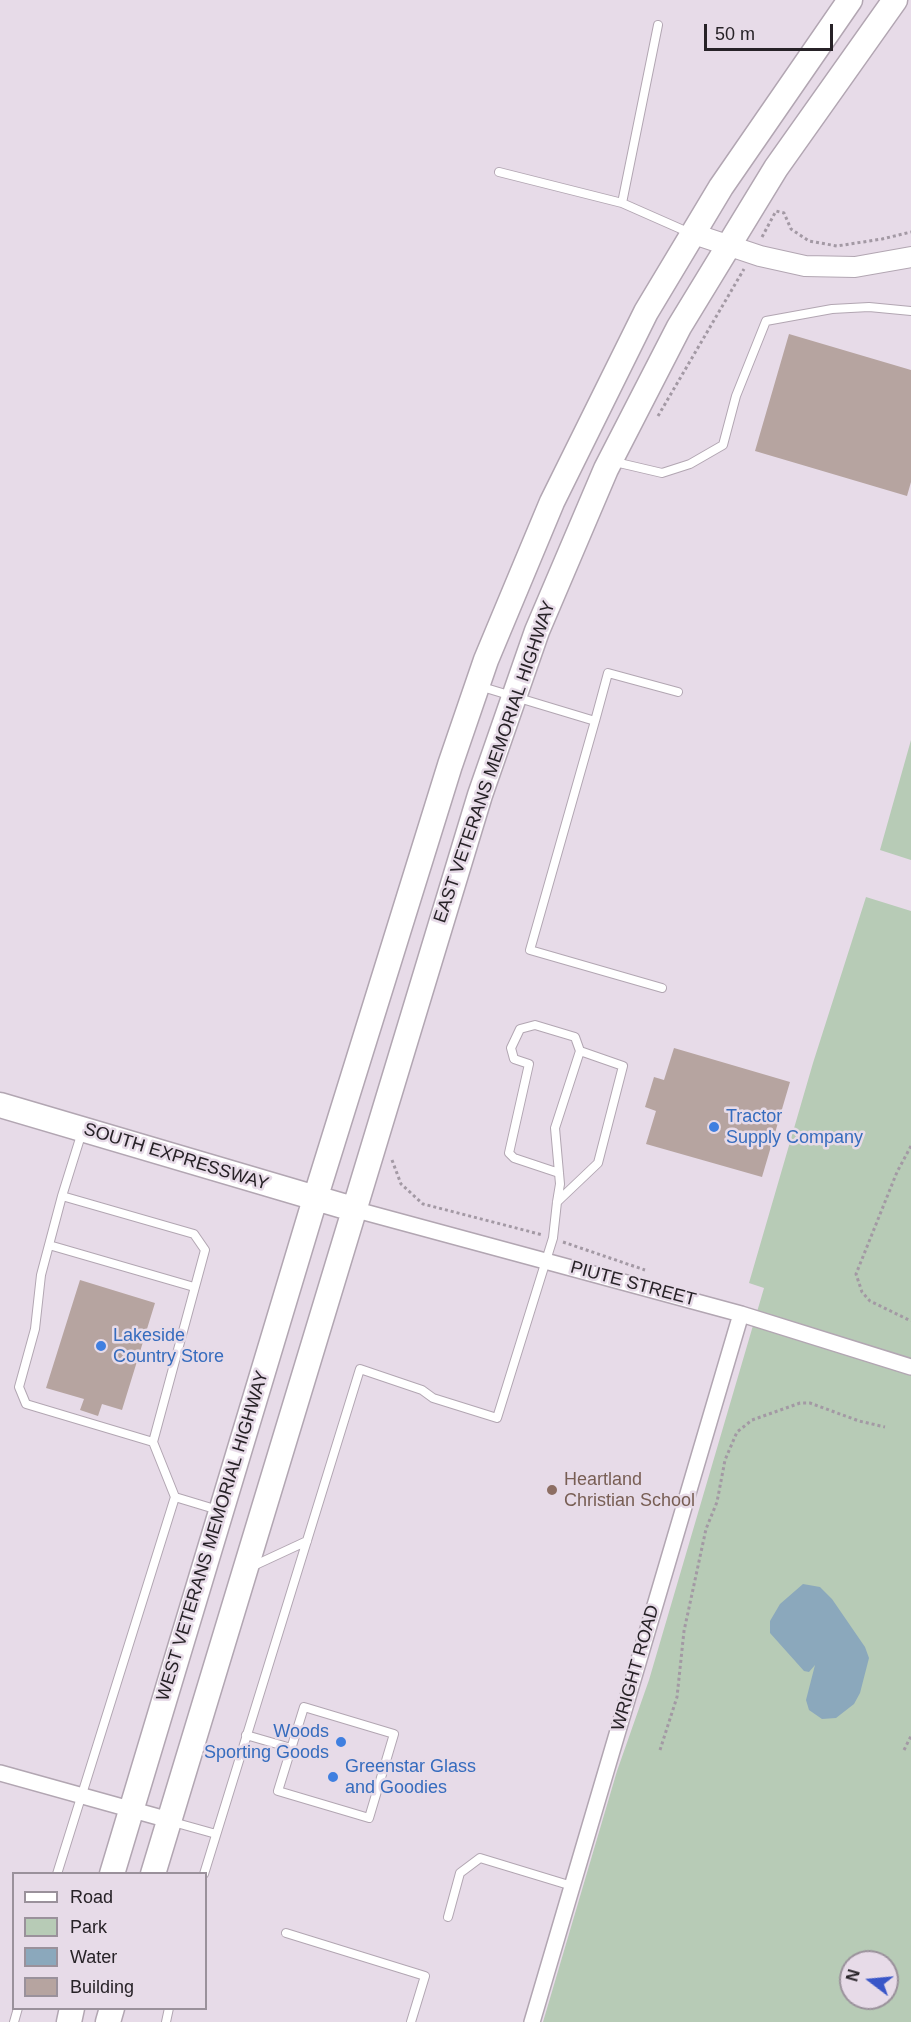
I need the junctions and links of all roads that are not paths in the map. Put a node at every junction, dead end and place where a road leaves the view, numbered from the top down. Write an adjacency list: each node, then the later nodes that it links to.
1 (850, 0): 6 (main road, EAST VETERANS MEMORIAL HIGHWAY)
2 (895, 0): 7 (main road, EAST VETERANS MEMORIAL HIGHWAY)
3 (658, 25): 5 (lane)
4 (499, 172): 5 (lane)
5 (622, 203): 6 (lane)
6 (694, 234): 7 (street); 11 (main road, EAST VETERANS MEMORIAL HIGHWAY)
7 (729, 246): 8 (street); 10 (main road, EAST VETERANS MEMORIAL HIGHWAY)
8 (911, 257)
9 (911, 311): 10 (lane)
10 (610, 460): 13 (main road, EAST VETERANS MEMORIAL HIGHWAY)
11 (478, 685): 13 (lane); 21 (main road, EAST VETERANS MEMORIAL HIGHWAY)
12 (678, 692): 14 (lane)
13 (513, 698): 14 (lane); 23 (main road, EAST VETERANS MEMORIAL HIGHWAY)
14 (595, 721): 15 (lane)
15 (662, 988)
16 (580, 1051): 19 (lane); 19 (lane); 22 (lane)
17 (0, 1105): 18 (main road, SOUTH EXPRESSWAY)
18 (83, 1129): 20 (lane); 21 (main road, SOUTH EXPRESSWAY)
19 (559, 1173): 22 (lane)
20 (62, 1196): 24 (lane); 26 (lane)
21 (315, 1198): 23 (main road, SOUTH EXPRESSWAY); 31 (main road, WEST VETERANS MEMORIAL HIGHWAY)
22 (557, 1202): 25 (lane)
23 (353, 1209): 25 (street, PIUTE STREET); 33 (main road)
24 (49, 1245): 26 (lane); 29 (lane)
25 (545, 1260): 27 (street, PIUTE STREET); 32 (lane)
26 (194, 1287): 29 (lane)
27 (741, 1314): 28 (street, PIUTE STREET); 45 (street, WRIGHT ROAD)
28 (911, 1367)
29 (153, 1442): 30 (lane)
30 (174, 1497): 31 (lane); 37 (lane)
31 (221, 1511): 38 (main road, WEST VETERANS MEMORIAL HIGHWAY)
32 (307, 1540): 33 (lane); 34 (lane)
33 (244, 1571): 39 (main road)
34 (246, 1735): 35 (lane); 40 (lane)
35 (291, 1748): 35 (lane)
36 (0, 1773): 37 (street)
37 (80, 1796): 38 (street); 41 (lane)
38 (131, 1810): 39 (street); 42 (main road, WEST VETERANS MEMORIAL HIGHWAY)
39 (169, 1820): 40 (lane); 43 (main road)
40 (216, 1834): 44 (lane)
41 (58, 1872)
42 (113, 1872)
43 (154, 1872)
44 (205, 1872)
45 (572, 1886): 46 (lane); 49 (street, WRIGHT ROAD)
46 (448, 1917)
47 (286, 1933): 48 (lane)
48 (411, 2022)
49 (532, 2022)

